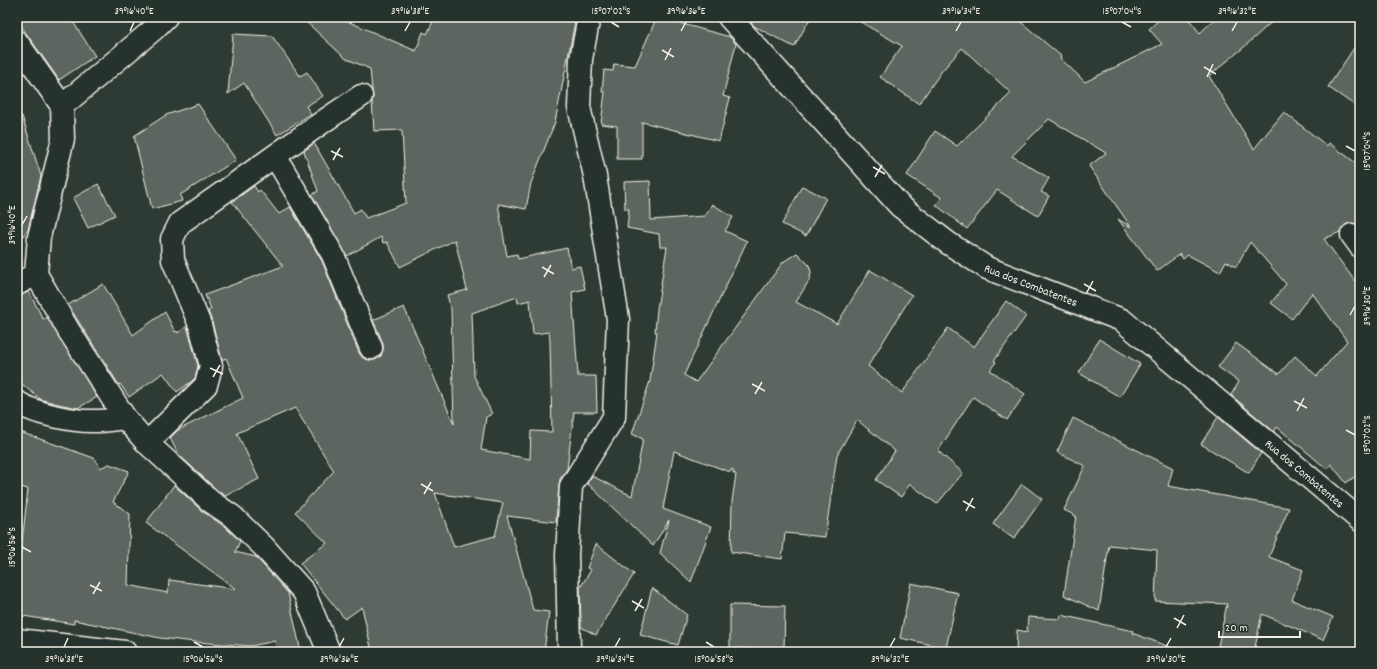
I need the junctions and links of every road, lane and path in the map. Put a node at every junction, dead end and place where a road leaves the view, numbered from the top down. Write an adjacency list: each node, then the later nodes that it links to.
1 (166, 17): 6 (street)
2 (589, 17): 16 (street)
3 (729, 17): 14 (street, Rua dos Combatentes)
4 (17, 42): 6 (street)
5 (361, 96): 7 (street)
6 (62, 106): 8 (street)
7 (275, 156): 10 (street); 13 (street)
8 (36, 274): 9 (street); 12 (street)
9 (17, 284)
10 (371, 348)
11 (17, 402): 12 (street)
12 (125, 418): 13 (street)
13 (147, 443): 18 (street)
14 (1360, 520)
15 (17, 640): 17 (street)
16 (574, 651)
17 (125, 652)
18 (329, 652)

